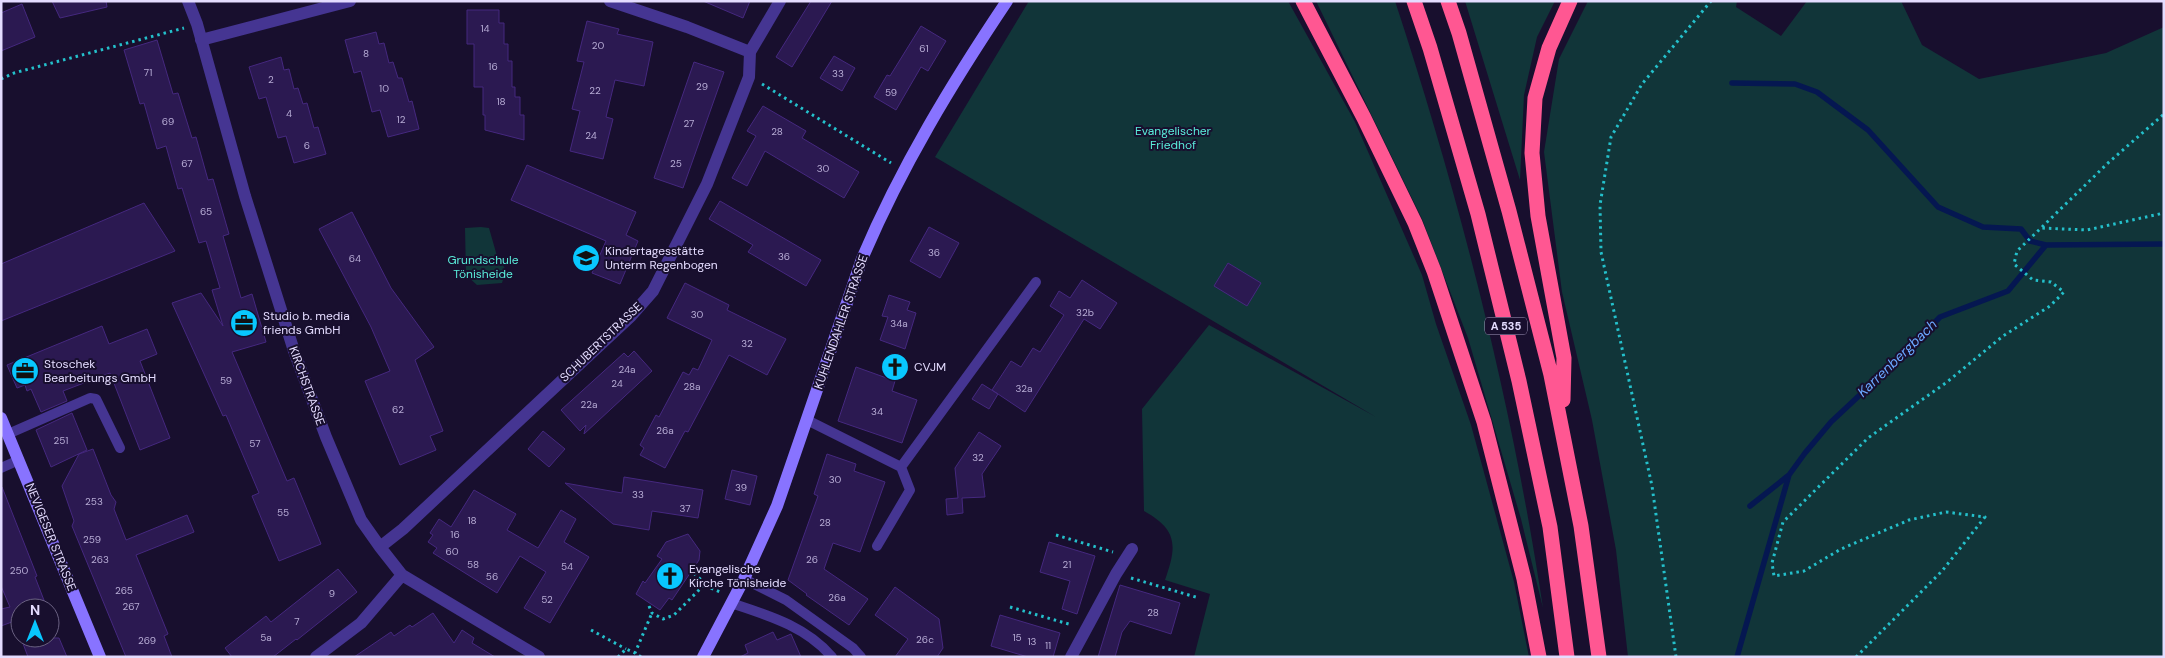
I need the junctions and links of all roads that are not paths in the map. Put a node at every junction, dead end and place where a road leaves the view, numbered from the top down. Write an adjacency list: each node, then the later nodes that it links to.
1 (188, 1): 10 (street, KIRCHSTRASSE)
2 (350, 1): 10 (street)
3 (610, 1): 11 (street)
4 (780, 1): 11 (street, SCHUBERTSTRASSE)
5 (1008, 1): 14 (main road, KUHLENDAHLER STRASSE)
6 (1303, 1): 34 (highway)
7 (1414, 1): 35 (highway, A 535)
8 (1448, 1): 15 (highway, A 535)
9 (1570, 1): 15 (highway)
10 (201, 40): 22 (street, KIRCHSTRASSE)
11 (750, 52): 22 (street, SCHUBERTSTRASSE)
12 (1036, 282): 20 (lane)
13 (1, 418): 16 (main road, NEVIGESER STRASSE)
14 (807, 420): 20 (lane); 25 (main road, KUHLENDAHLER STRASSE)
15 (1562, 426): 36 (highway, A 535)
16 (8, 434): 17 (lane); 18 (main road, NEVIGESER STRASSE)
17 (120, 448)
18 (19, 460): 19 (lane); 27 (main road, NEVIGESER STRASSE)
19 (1, 468)
20 (900, 468): 21 (lane)
21 (877, 546)
22 (380, 547): 24 (street, KIRCHSTRASSE)
23 (1130, 553): 33 (street)
24 (402, 575): 28 (street); 29 (street, KIRCHSTRASSE)
25 (744, 579): 26 (main road, KUHLENDAHLER STRASSE); 32 (lane)
26 (733, 601): 30 (main road, KUHLENDAHLER STRASSE); 31 (lane)
27 (100, 657)
28 (316, 657)
29 (540, 657)
30 (703, 657)
31 (832, 657)
32 (861, 657)
33 (1071, 657)
34 (1539, 657)
35 (1567, 657)
36 (1599, 657)

